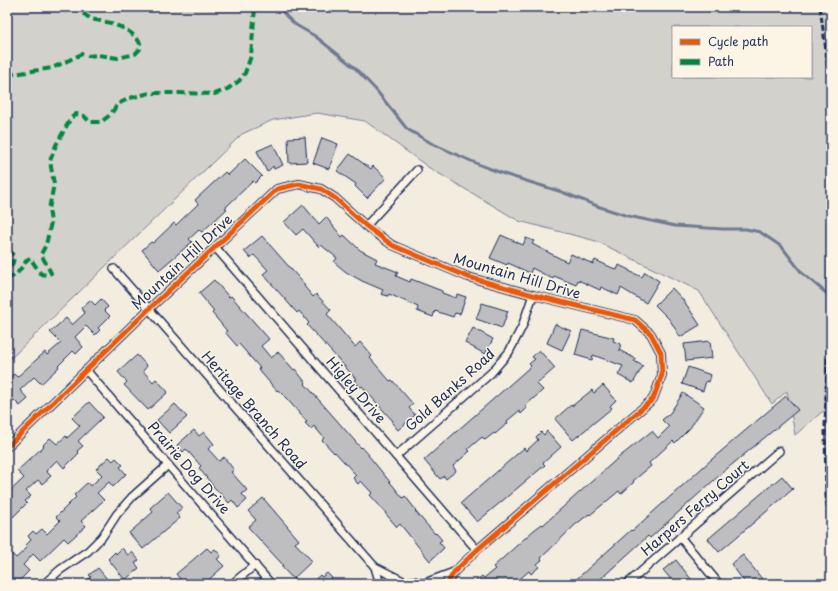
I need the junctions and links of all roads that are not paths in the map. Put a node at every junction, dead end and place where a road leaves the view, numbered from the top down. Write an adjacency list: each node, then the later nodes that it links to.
1 (417, 170): 2 (street)
2 (366, 226): 3 (street, Mountain Hill Drive); 5 (street, Mountain Hill Drive)
3 (216, 248): 6 (street, Mountain Hill Drive); 10 (street, Higley Drive)
4 (114, 269): 6 (street, Heritage Branch Road)
5 (534, 295): 10 (street, Gold Banks Road); 13 (street, Mountain Hill Drive)
6 (149, 309): 7 (street, Mountain Hill Drive); 15 (street, Heritage Branch Road)
7 (86, 370): 8 (street, Mountain Hill Drive); 11 (street, Prairie Dog Drive)
8 (7, 447)
9 (779, 451): 12 (street, Harpers Ferry Court)
10 (396, 456): 13 (street, Higley Drive)
11 (168, 465): 14 (street, Prairie Dog Drive); 18 (street)
12 (680, 537): 24 (street, Harpers Ferry Court); 25 (street)
13 (477, 550): 16 (street, Mountain Hill Drive)
14 (255, 565): 19 (street); 20 (street, Prairie Dog Drive)
15 (374, 567): 17 (street, Heritage Branch Road); 21 (street, Heritage Branch Road)
16 (454, 572): 22 (street, Mountain Hill Drive); 23 (street, Mountain Hill Drive)
17 (402, 583): 22 (street, Heritage Branch Road)
18 (44, 584)
19 (232, 584)
20 (271, 584)
21 (380, 584)
22 (422, 584)
23 (447, 584)
24 (627, 584)
25 (719, 584)

